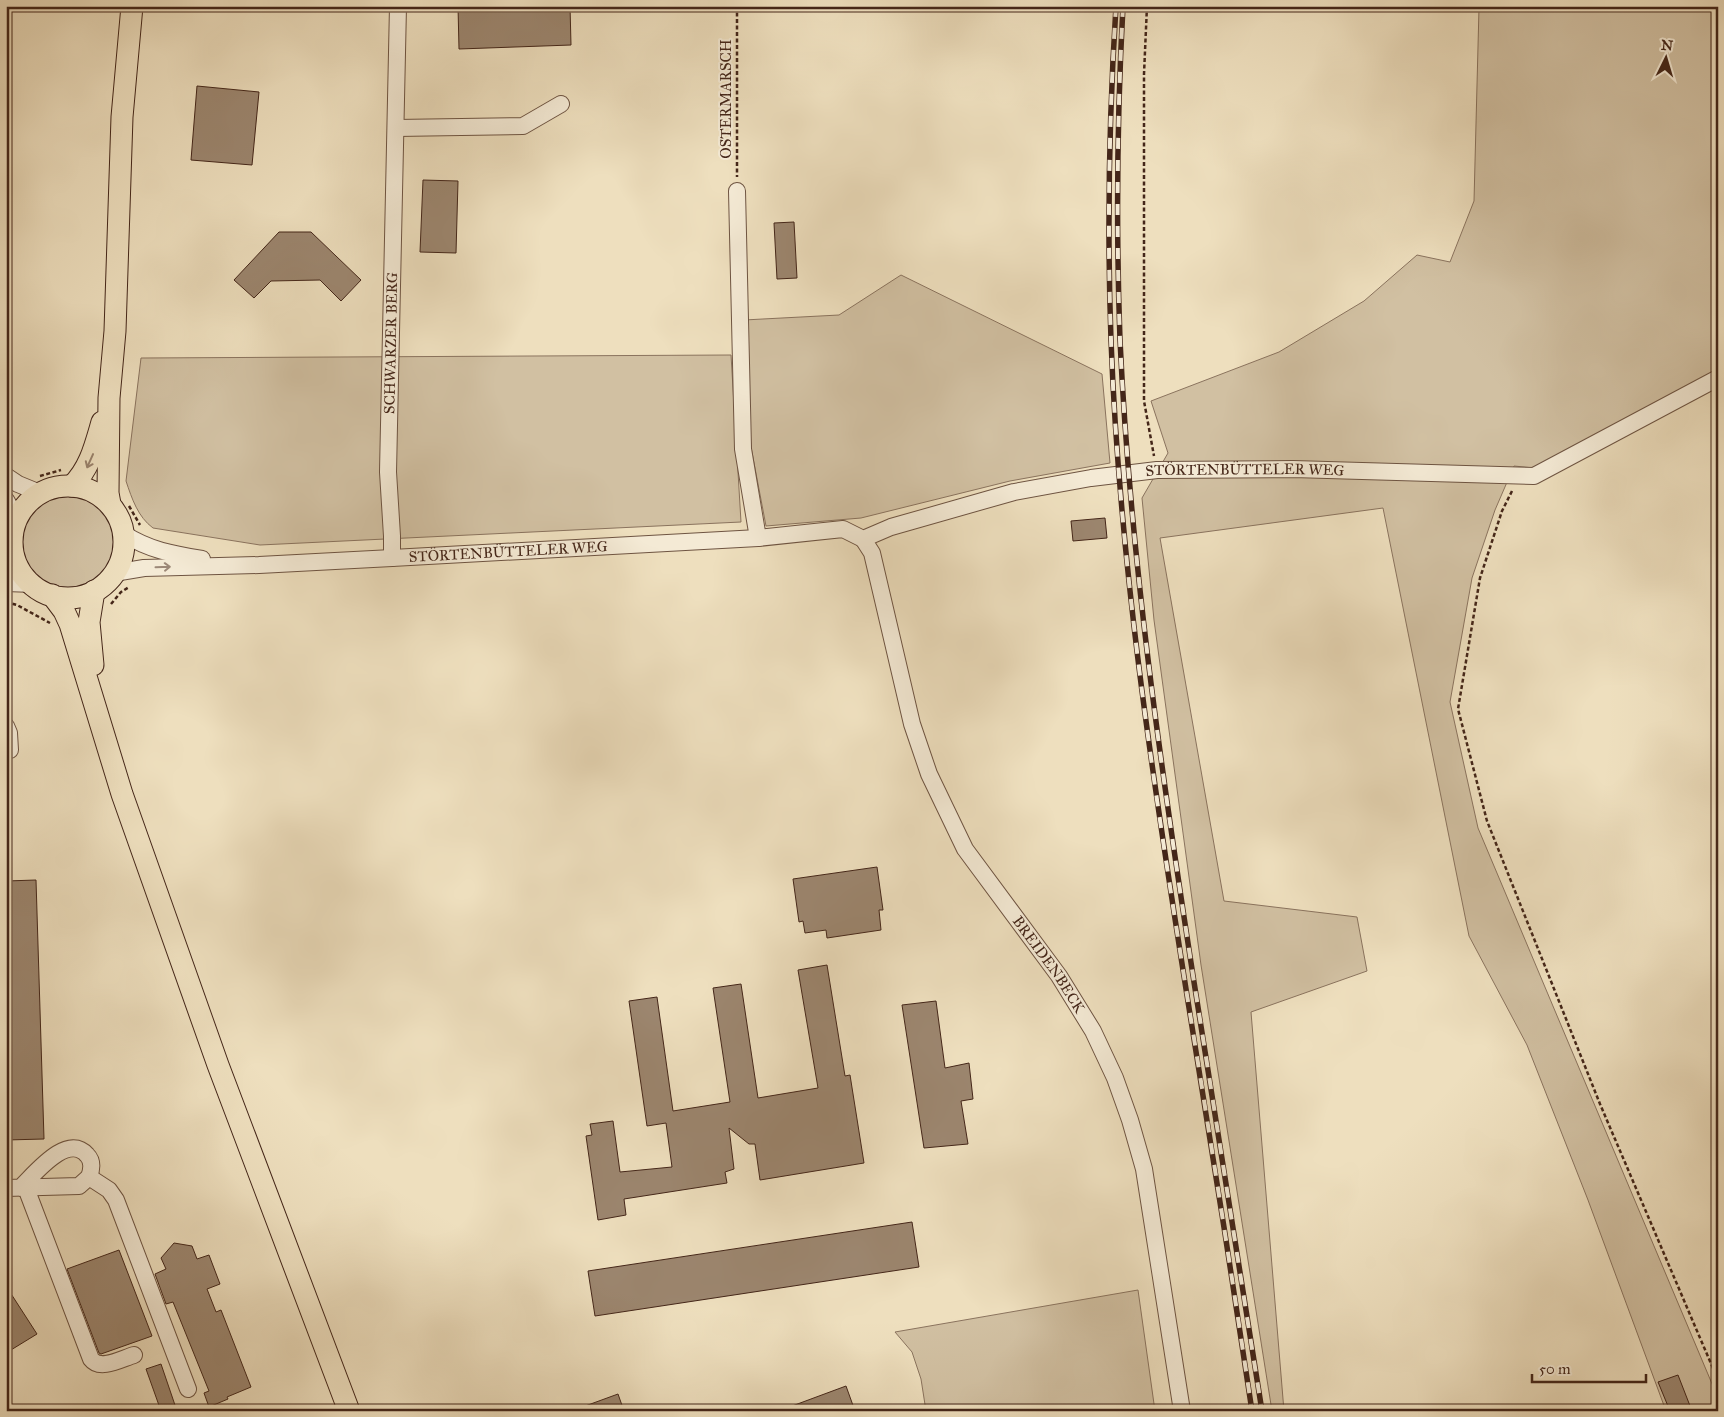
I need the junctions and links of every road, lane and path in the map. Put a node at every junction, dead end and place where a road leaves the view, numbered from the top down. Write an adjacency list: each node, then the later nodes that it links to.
1 (132, 6): 9 (main road)
2 (398, 6): 6 (street, SCHWARZER BERG)
3 (737, 6): 7 (path, OSTERMARSCH)
4 (1147, 6): 10 (path)
5 (561, 104): 6 (street)
6 (396, 128): 22 (street, SCHWARZER BERG)
7 (737, 191): 19 (street)
8 (1718, 378): 12 (street, STÖRTENBÜTTELER WEG)
9 (109, 398): 13 (main road, one-way to 13); 16 (main road)
10 (1157, 470): 12 (street, STÖRTENBÜTTELER WEG); 20 (street, STÖRTENBÜTTELER WEG)
11 (6, 476): 14 (street)
12 (1519, 476): 37 (path)
13 (72, 486): 14 (main road); 16 (main road)
14 (40, 493): 17 (main road)
15 (6, 500): 17 (street)
16 (110, 504): 18 (main road)
17 (18, 519): 21 (main road)
18 (124, 534): 23 (street, STÖRTENBÜTTELER WEG); 25 (main road)
19 (758, 538): 20 (street, STÖRTENBÜTTELER WEG); 22 (street, STÖRTENBÜTTELER WEG)
20 (863, 539): 40 (street, BREIDENBECK)
21 (9, 546): 27 (main road)
22 (392, 558): 23 (street, STÖRTENBÜTTELER WEG)
23 (259, 565): 24 (street, STÖRTENBÜTTELER WEG, one-way to 23)
24 (144, 568): 25 (street, STÖRTENBÜTTELER WEG); 30 (path)
25 (114, 573): 28 (main road)
26 (6, 583): 27 (street)
27 (33, 584): 29 (main road)
28 (94, 591): 29 (main road); 31 (main road)
29 (52, 595): 31 (main road)
30 (108, 609)
31 (99, 717): 39 (main road)
32 (6, 726): 33 (street)
33 (6, 750)
34 (89, 1177): 35 (street); 35 (street); 38 (street)
35 (17, 1188): 36 (street)
36 (134, 1355)
37 (1718, 1380)
38 (188, 1389)
39 (349, 1411)
40 (1182, 1411)

